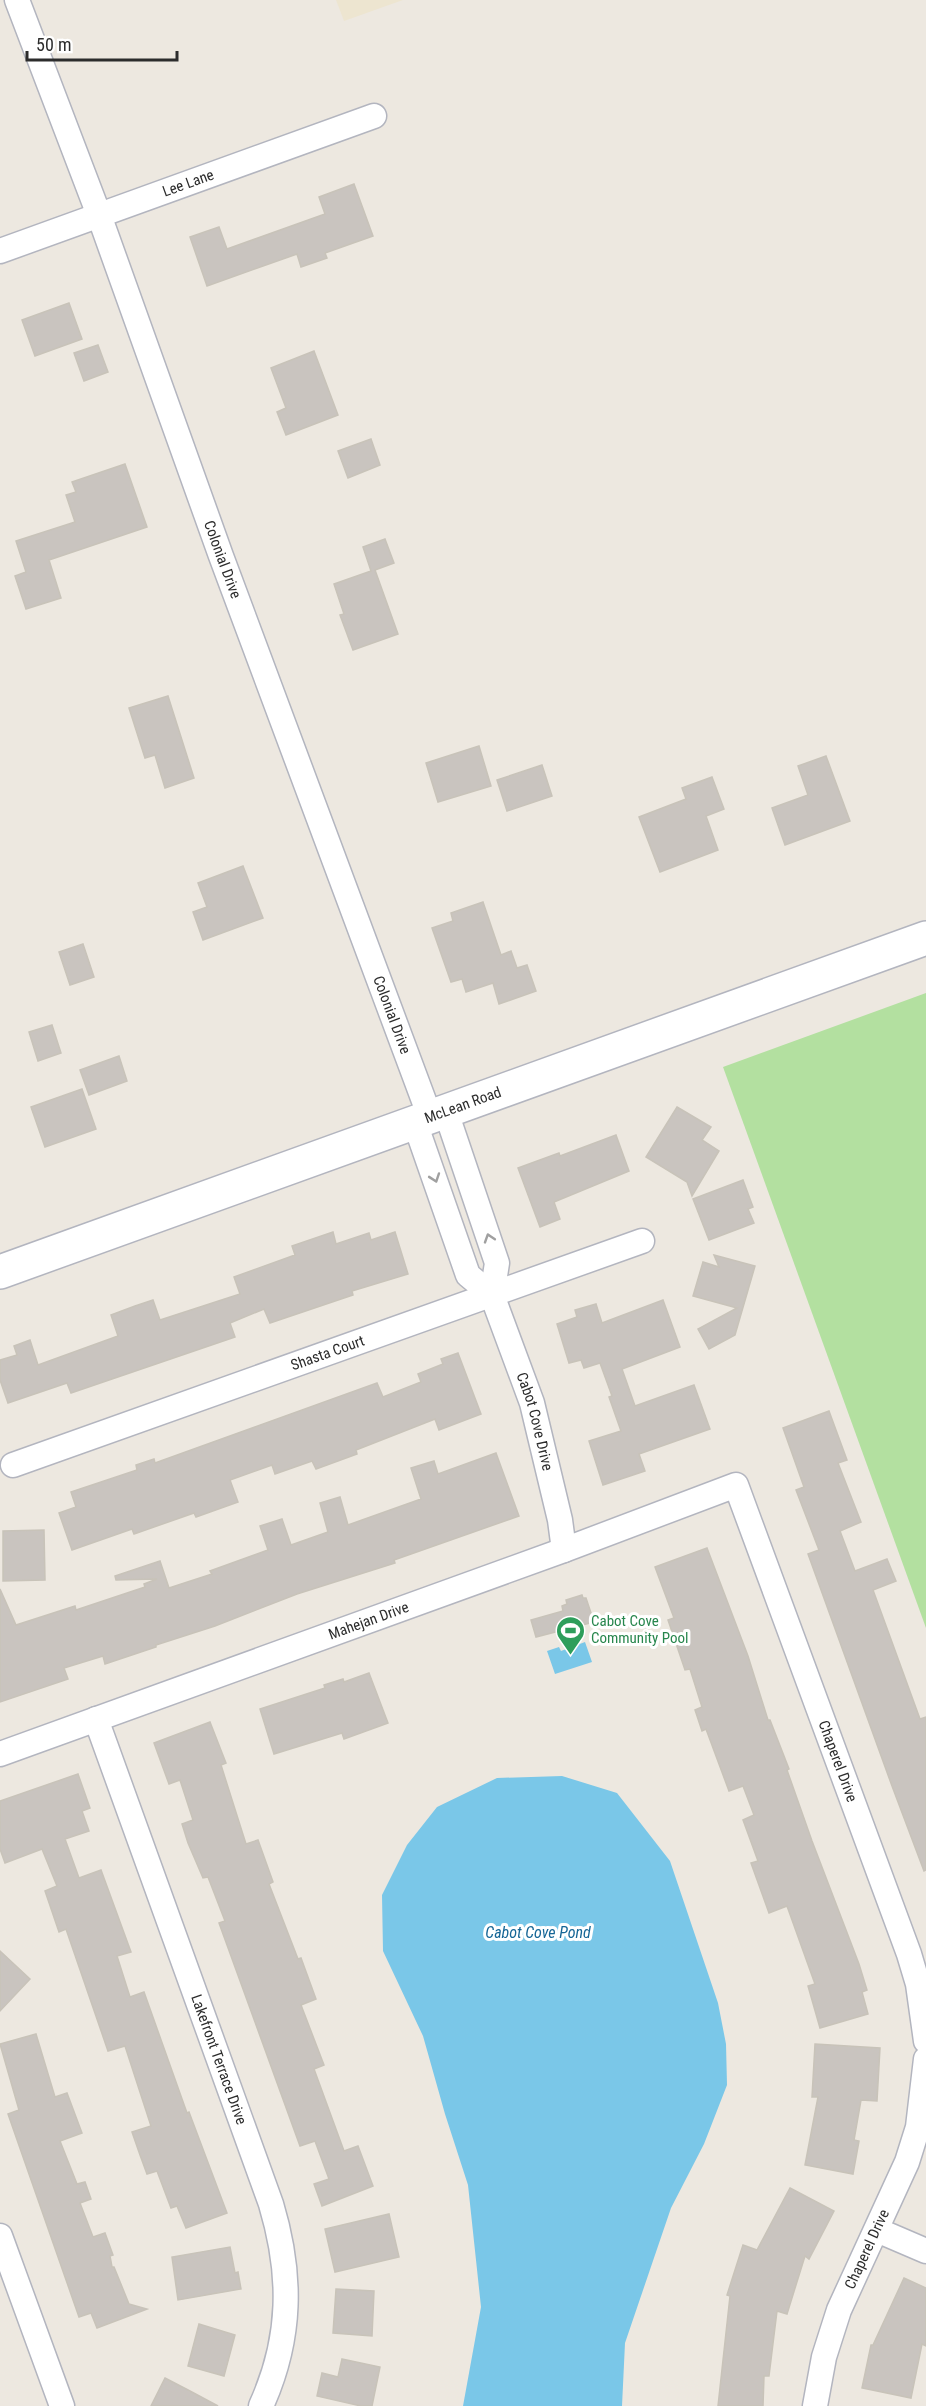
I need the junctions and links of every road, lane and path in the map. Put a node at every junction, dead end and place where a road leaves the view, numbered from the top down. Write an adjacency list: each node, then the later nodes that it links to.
1 (17, 0): 3 (street, Colonial Drive)
2 (374, 116): 3 (street, Lee Lane)
3 (99, 215): 4 (street, Lee Lane); 6 (street, Colonial Drive)
4 (0, 251)
5 (926, 938): 6 (street, McLean Road)
6 (430, 1117): 8 (street, McLean Road); 9 (street, Cabot Cove Drive, one-way to 6); 9 (street, Cabot Cove Drive, one-way to 9)
7 (642, 1240): 9 (street, Shasta Court)
8 (0, 1272)
9 (492, 1295): 10 (street, Shasta Court); 12 (street, Cabot Cove Drive)
10 (13, 1465)
11 (736, 1485): 12 (street, Mahejan Drive); 15 (street, Chaperel Drive)
12 (564, 1550): 13 (street, Mahejan Drive)
13 (96, 1719): 14 (street, Mahejan Drive); 21 (street, Lakefront Terrace Drive)
14 (0, 1754)
15 (926, 2041)
16 (926, 2059): 17 (street, Chaperel Drive)
17 (877, 2230): 19 (street); 22 (street, Chaperel Drive)
18 (0, 2236): 20 (street)
19 (926, 2251)
20 (63, 2406)
21 (261, 2406)
22 (815, 2406)

